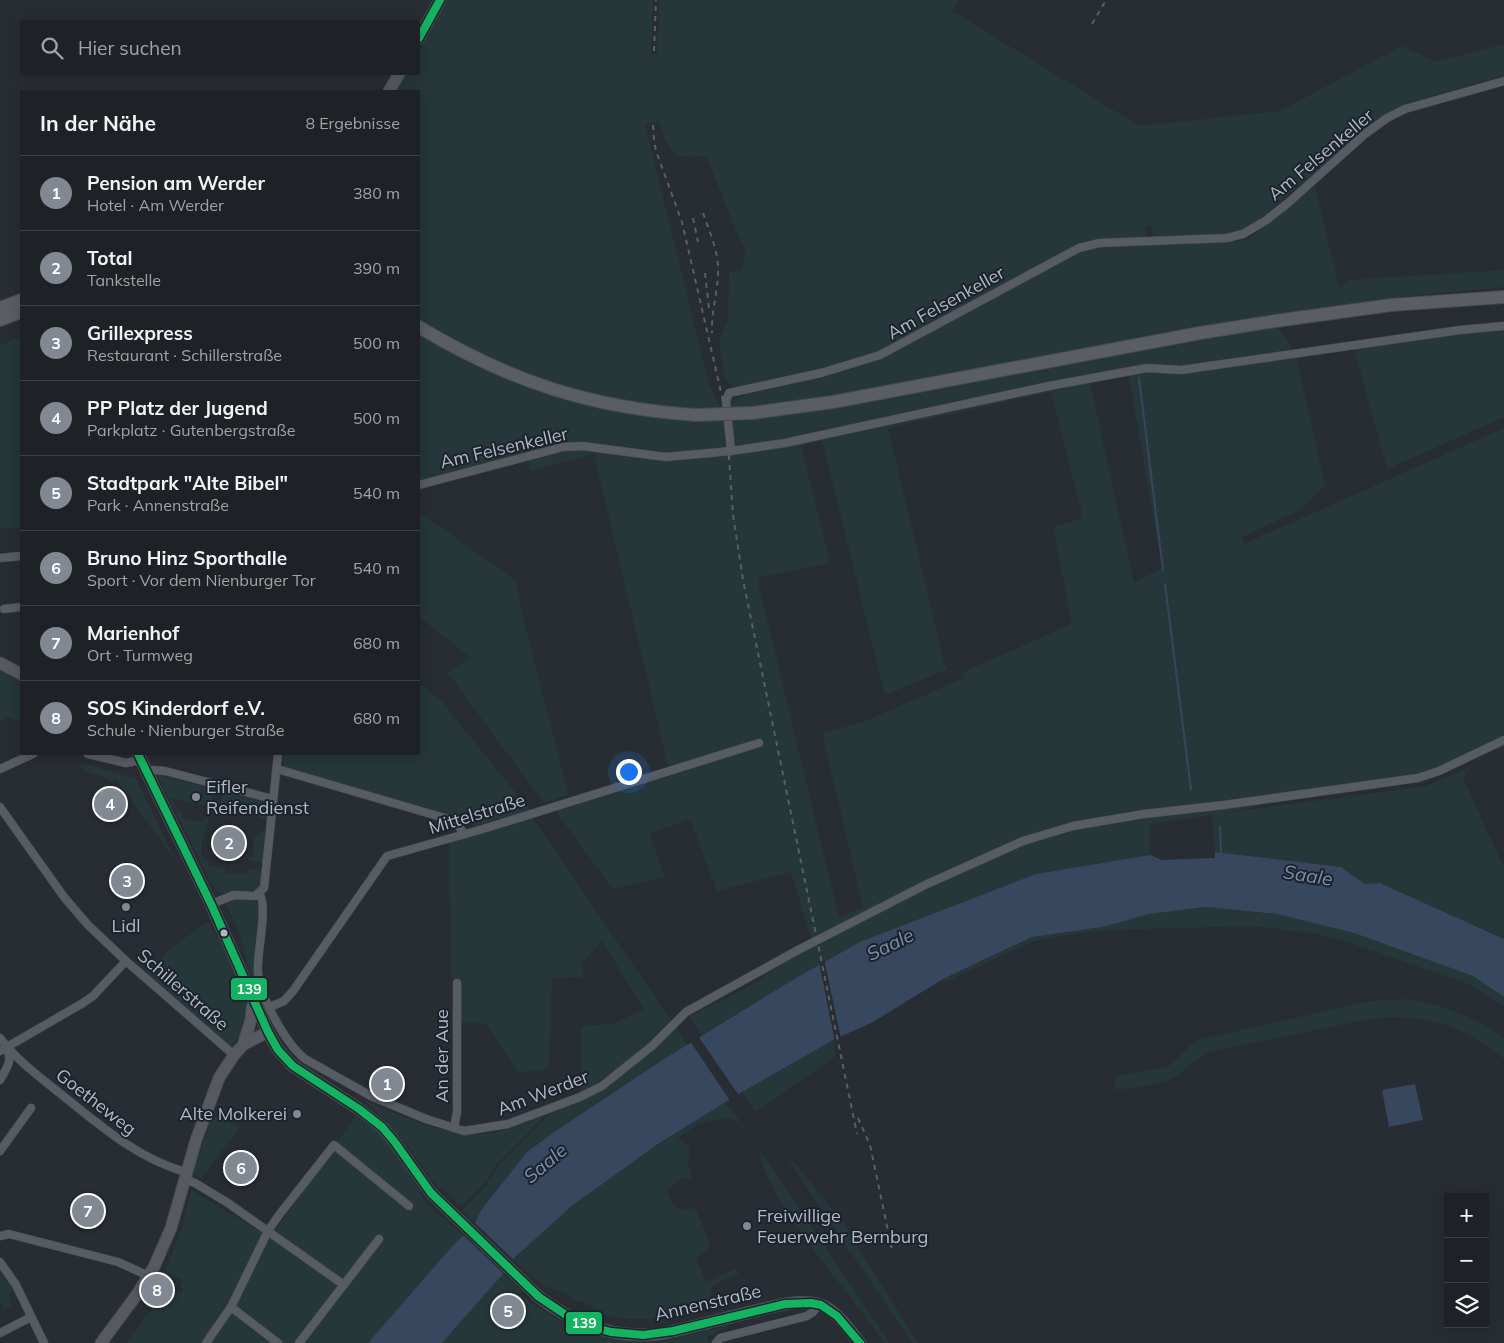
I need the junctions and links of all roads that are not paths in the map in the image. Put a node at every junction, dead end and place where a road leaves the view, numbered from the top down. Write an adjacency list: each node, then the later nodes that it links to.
1 (440, 0): 2 (main road)
2 (420, 36)
3 (398, 75): 5 (main road)
4 (1504, 81): 13 (street, Am Felsenkeller)
5 (390, 90)
6 (1504, 297): 12 (main road, bridge)
7 (20, 300): 8 (main road)
8 (0, 308)
9 (20, 312): 10 (main road)
10 (0, 320)
11 (1504, 326): 13 (street)
12 (420, 328)
13 (731, 452): 14 (street, Am Felsenkeller)
14 (420, 485)
15 (20, 556): 16 (street)
16 (0, 558)
17 (20, 607): 18 (street)
18 (4, 609)
19 (0, 663): 20 (main road)
20 (20, 673)
21 (1504, 740): 46 (street, Am Werder)
22 (759, 742): 32 (street, Mittelstraße)
23 (31, 755): 27 (street)
24 (93, 755): 26 (street)
25 (278, 755): 28 (street)
26 (140, 757): 29 (main road)
27 (0, 769)
28 (277, 769): 30 (street); 32 (street)
29 (147, 772): 30 (street); 34 (main road)
30 (274, 799): 33 (street)
31 (0, 807): 35 (street, Schillerstraße)
32 (464, 834): 38 (street, Mittelstraße)
33 (259, 894): 34 (street); 38 (street, Am Werder)
34 (211, 904): 37 (main road)
35 (126, 961): 42 (street); 43 (street, Schillerstraße)
36 (457, 983): 46 (street, An der Aue)
37 (254, 1002): 39 (main road); 41 (main road)
38 (270, 1007): 46 (street, Am Werder)
39 (268, 1032): 41 (main road); 56 (main road, Annenstraße)
40 (0, 1038): 42 (street, Goetheweg)
41 (244, 1044): 43 (main road)
42 (3, 1049): 44 (street); 48 (street, Goetheweg)
43 (234, 1055): 48 (main road)
44 (0, 1080)
45 (31, 1108): 47 (street)
46 (454, 1128)
47 (0, 1151)
48 (185, 1176): 50 (street, Goetheweg); 54 (main road)
49 (409, 1206): 50 (street)
50 (268, 1231): 55 (street, Goetheweg); 57 (street)
51 (0, 1236): 54 (street)
52 (379, 1239): 55 (street)
53 (0, 1262): 58 (street)
54 (149, 1276): 62 (main road)
55 (344, 1285): 65 (street)
56 (818, 1304): 60 (street, Annenstraße); 66 (main road)
57 (231, 1307): 63 (street); 64 (street)
58 (31, 1317): 59 (street); 61 (street)
59 (0, 1332)
60 (718, 1341)
61 (44, 1343)
62 (101, 1343)
63 (206, 1343)
64 (278, 1343)
65 (299, 1343)
66 (860, 1343)

